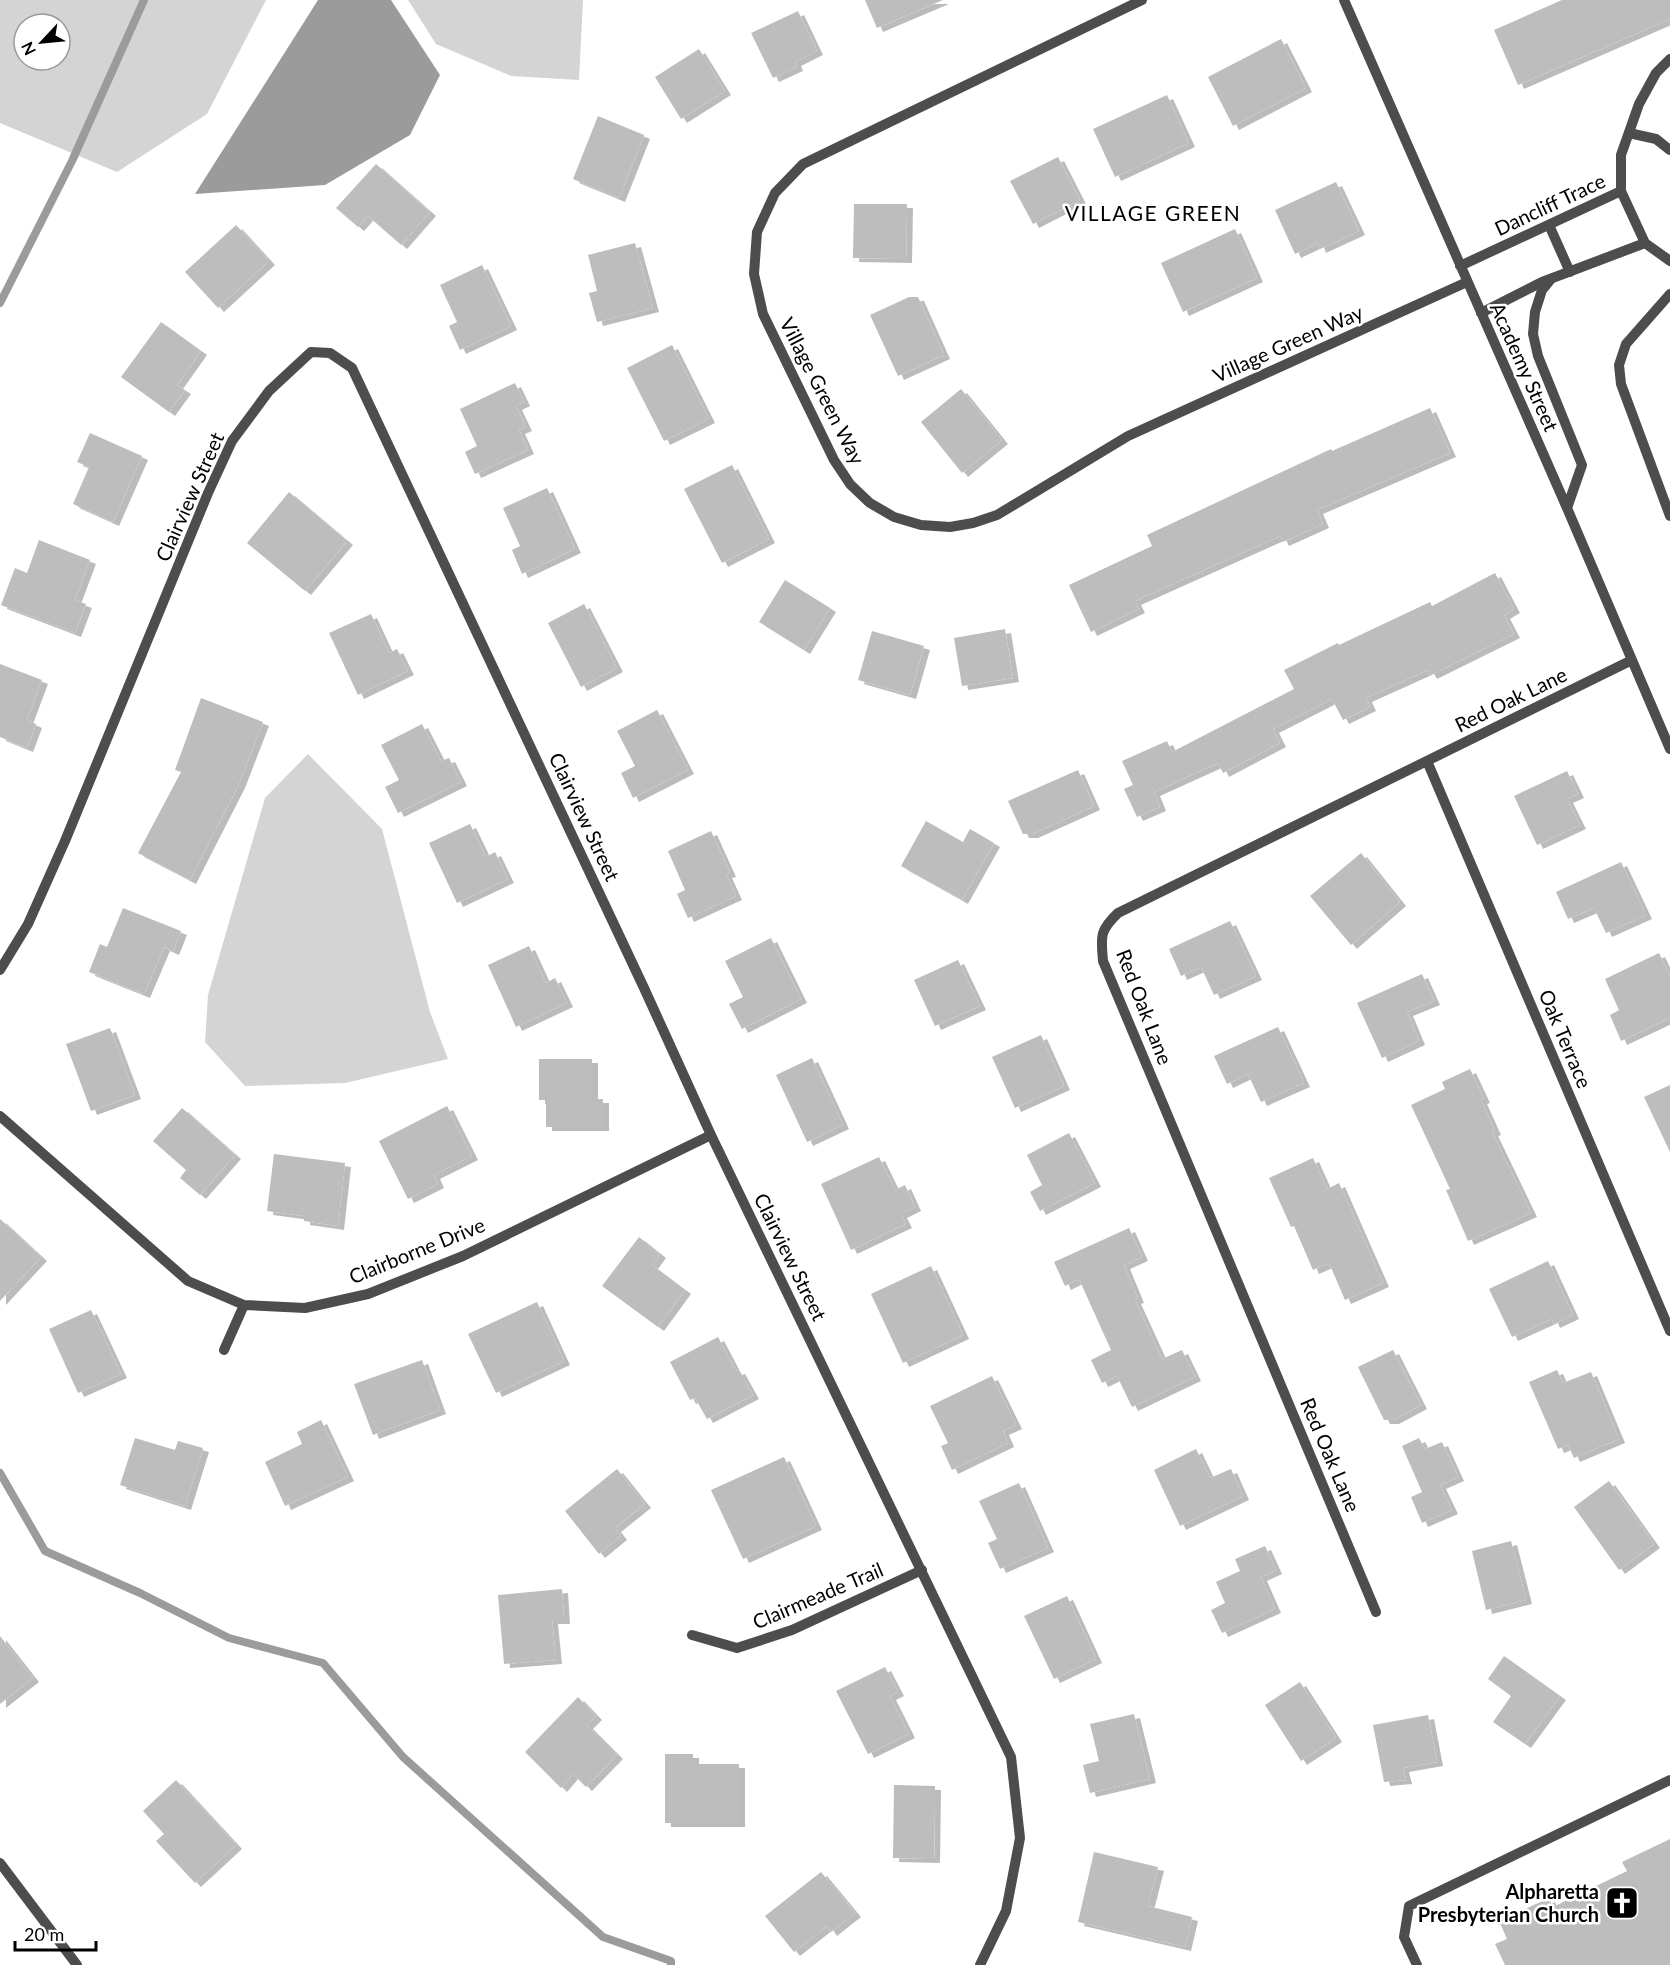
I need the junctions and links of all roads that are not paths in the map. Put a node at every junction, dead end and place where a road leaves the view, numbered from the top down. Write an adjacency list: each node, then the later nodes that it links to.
1 (1142, 0): 13 (street, Village Green Way)
2 (1344, 0): 10 (street, Academy Street)
3 (1670, 59): 4 (street, Dancliff Trace)
4 (1629, 133): 5 (street); 6 (street, Dancliff Trace)
5 (1670, 150)
6 (1621, 191): 7 (street, Dancliff Trace); 8 (street)
7 (1549, 225): 10 (street, Dancliff Trace); 11 (street)
8 (1646, 243): 9 (street); 11 (street)
9 (1670, 261)
10 (1460, 266): 13 (street, Academy Street)
11 (1570, 272): 12 (street)
12 (1551, 279): 15 (street); 16 (street)
13 (1467, 282): 15 (street, Academy Street)
14 (1670, 294): 17 (street)
15 (1481, 313): 16 (street, Academy Street)
16 (1567, 508): 18 (street, Academy Street)
17 (1670, 516)
18 (1632, 660): 19 (street, Academy Street); 20 (street, Red Oak Lane)
19 (1670, 749)
20 (1427, 761): 25 (street, Oak Terrace); 28 (street, Red Oak Lane)
21 (0, 970): 23 (street, Clairview Street)
22 (0, 1116): 24 (street, Clairborne Drive)
23 (711, 1135): 24 (street, Clairborne Drive); 27 (street, Clairview Street)
24 (244, 1305): 26 (street)
25 (1670, 1331)
26 (224, 1350)
27 (922, 1570): 29 (street, Clairmeade Trail); 33 (street, Clairview Street)
28 (1376, 1612)
29 (692, 1635)
30 (1670, 1780): 34 (street)
31 (0, 1863): 32 (street)
32 (77, 1965)
33 (980, 1965)
34 (1417, 1965)

